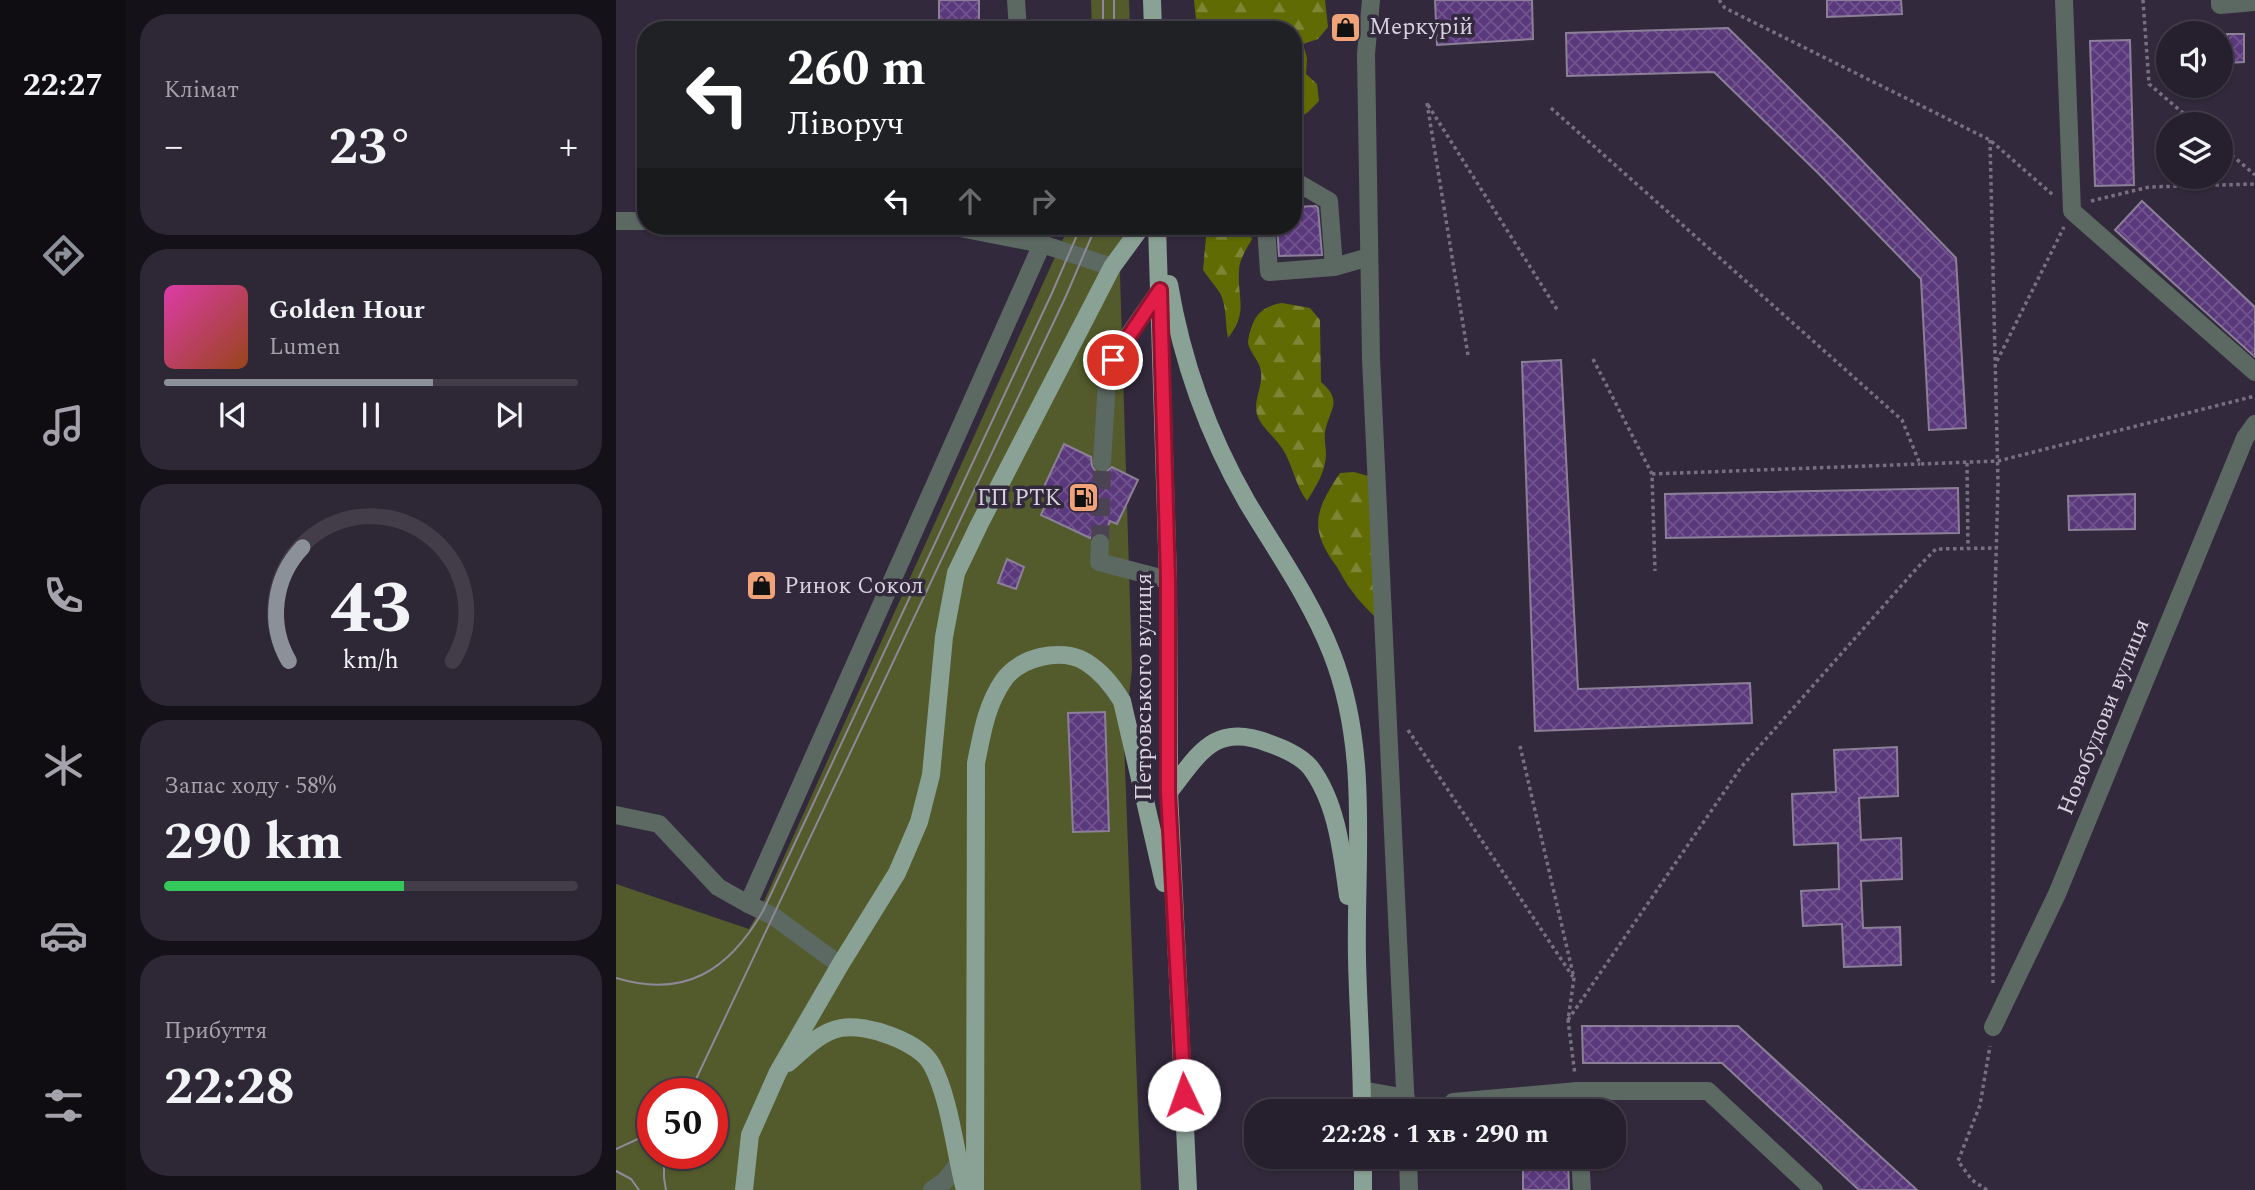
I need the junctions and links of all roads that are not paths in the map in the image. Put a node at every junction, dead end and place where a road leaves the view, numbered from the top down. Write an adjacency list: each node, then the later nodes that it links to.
1 (1016, 0): 7 (lane)
2 (1152, 0): 8 (main road)
3 (1371, 0): 18 (lane)
4 (2064, 0): 22 (lane)
5 (2220, 0): 6 (lane)
6 (2255, 2)
7 (1017, 21)
8 (1153, 21)
9 (1302, 185): 20 (lane)
10 (616, 220): 11 (lane)
11 (637, 221)
12 (996, 235): 17 (lane)
13 (1135, 235): 19 (main road)
14 (1158, 235): 21 (main road, Петровського вулиця)
15 (1160, 235): 31 (main road)
16 (1267, 235): 20 (lane)
17 (1042, 244): 19 (lane); 29 (lane)
18 (1369, 257): 20 (lane); 39 (lane)
19 (1112, 267): 32 (main road)
20 (1334, 267)
21 (1160, 290): 24 (lane); 26 (main road, Петровського вулиця)
22 (2255, 372)
23 (2255, 424): 33 (lane, Новобудови вулиця)
24 (1102, 462)
25 (1100, 543): 26 (lane)
26 (1168, 580): 27 (main road, Петровського вулиця)
27 (1168, 792): 30 (main road, Петровського вулиця); 31 (main road)
28 (616, 815): 29 (lane)
29 (748, 904): 32 (lane)
30 (1176, 938): 49 (main road); 50 (main road, Петровського вулиця)
31 (1357, 958): 35 (main road)
32 (840, 965): 34 (main road)
33 (1993, 1027)
34 (778, 1072): 42 (main road); 46 (main road)
35 (1362, 1090): 37 (main road); 38 (lane)
36 (1577, 1091): 40 (lane); 41 (lane); 54 (lane)
37 (1362, 1099)
38 (1388, 1099)
39 (1406, 1099)
40 (1487, 1099)
41 (1577, 1099)
42 (958, 1164): 47 (lane); 48 (main road)
43 (1363, 1169): 51 (main road)
44 (1408, 1169): 52 (lane)
45 (1581, 1169): 53 (lane)
46 (744, 1190)
47 (932, 1190)
48 (965, 1190)
49 (975, 1190)
50 (1188, 1190)
51 (1363, 1190)
52 (1409, 1190)
53 (1582, 1190)
54 (1814, 1190)

